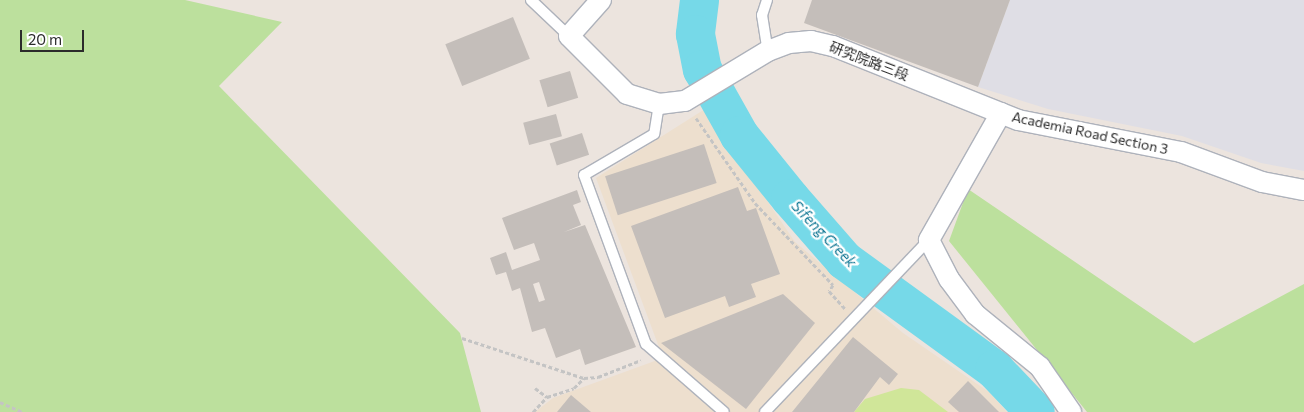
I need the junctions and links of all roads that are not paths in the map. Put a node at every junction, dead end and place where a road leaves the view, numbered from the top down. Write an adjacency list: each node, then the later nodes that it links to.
1 (531, 0): 4 (lane)
2 (601, 0): 4 (street)
3 (767, 0): 5 (lane)
4 (569, 36): 6 (street)
5 (768, 51): 6 (street, 研究院路三段); 7 (street, 研究院路三段)
6 (659, 104): 10 (lane)
7 (1001, 113): 8 (street, Academia Road Section 3); 9 (street, Academia Road Section 3)
8 (1304, 190)
9 (929, 240): 11 (lane); 12 (street)
10 (724, 412)
11 (766, 412)
12 (1071, 412)

